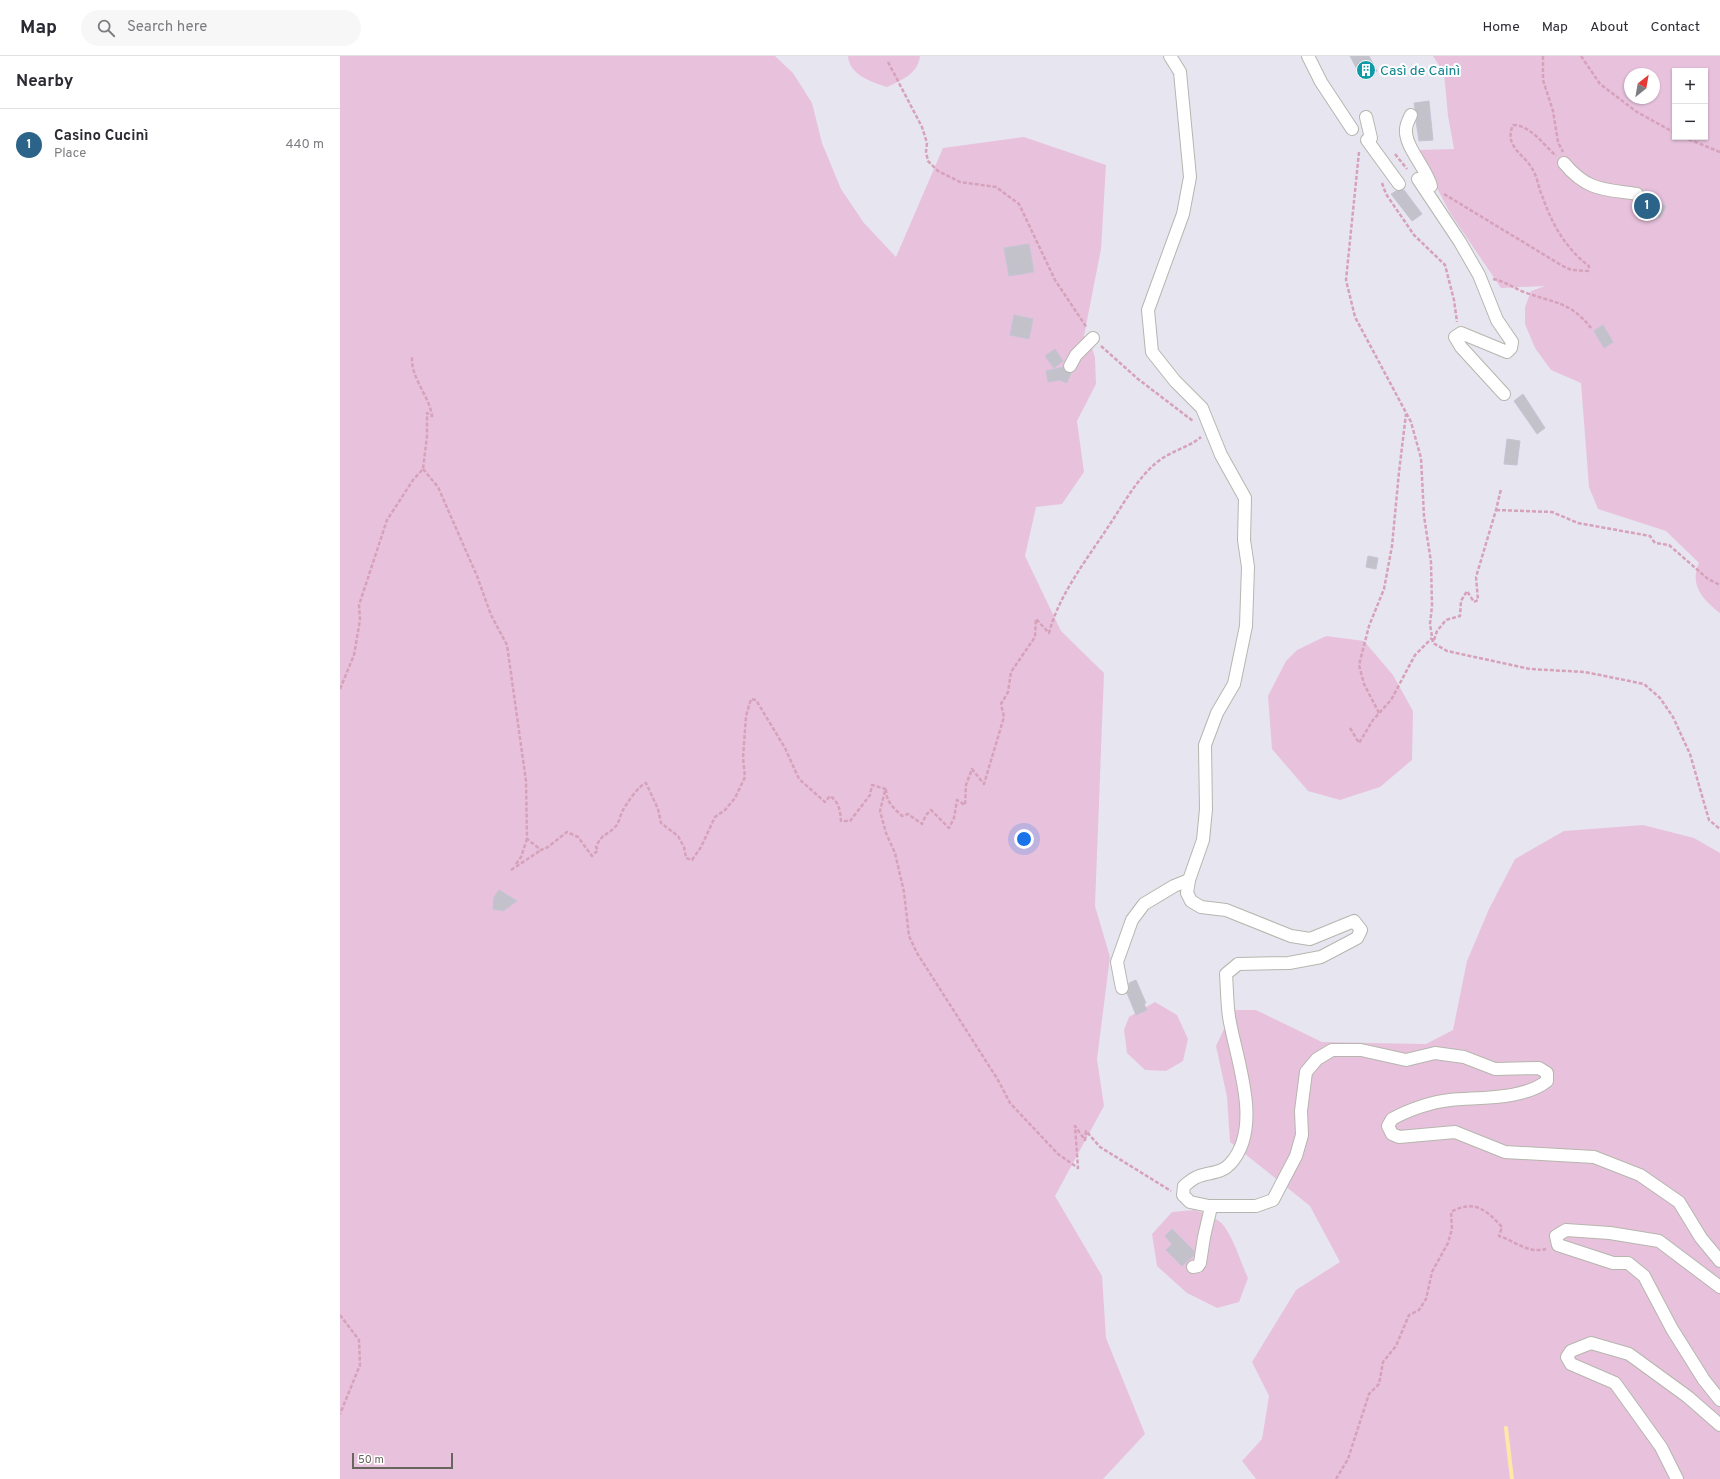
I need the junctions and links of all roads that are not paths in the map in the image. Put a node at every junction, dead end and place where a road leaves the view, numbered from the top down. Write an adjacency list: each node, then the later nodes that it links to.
1 (1170, 56): 14 (street)
2 (1311, 59): 5 (street)
3 (1410, 114): 9 (street)
4 (1366, 117): 8 (street)
5 (1352, 129)
6 (1564, 163): 10 (street)
7 (1418, 179): 13 (street)
8 (1399, 184)
9 (1431, 186)
10 (1637, 194)
11 (1094, 338): 12 (street)
12 (1070, 366)
13 (1504, 394)
14 (1189, 880): 15 (street); 16 (street)
15 (1122, 988)
16 (1212, 1207): 17 (street); 18 (street)
17 (1720, 1261)
18 (1193, 1266)
19 (1720, 1287): 20 (street)
20 (1720, 1400)
21 (1720, 1425): 22 (street)
22 (1677, 1479)

